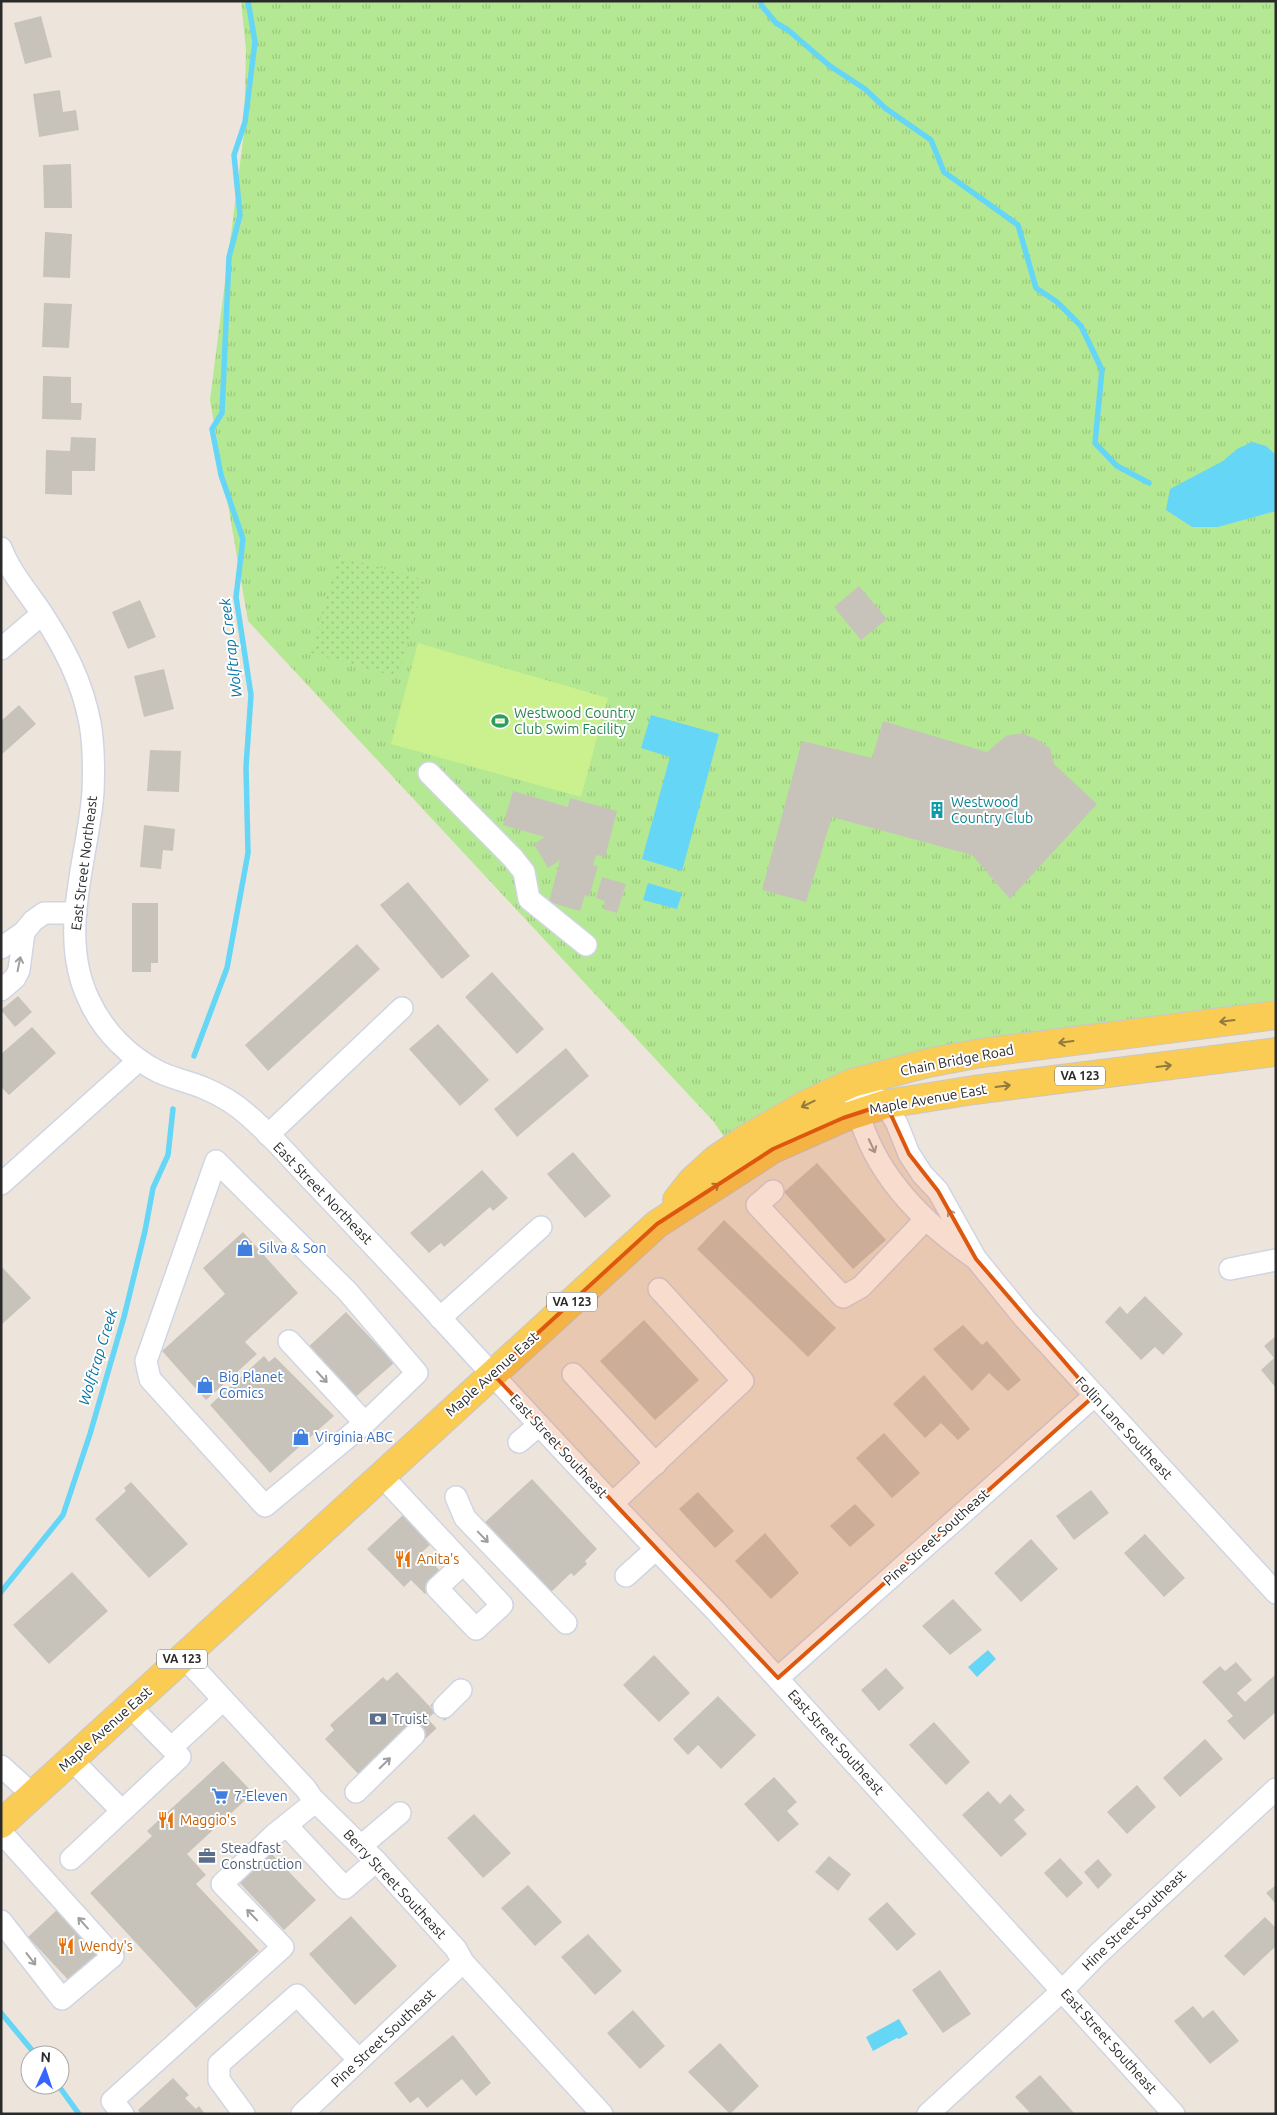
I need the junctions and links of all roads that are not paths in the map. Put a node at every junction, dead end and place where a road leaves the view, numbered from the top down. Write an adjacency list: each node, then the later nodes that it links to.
1 (1, 548): 2 (street, East Street Northeast)
2 (42, 614): 3 (street); 5 (street, East Street Northeast)
3 (1, 649)
4 (429, 773): 7 (street)
5 (76, 913): 6 (street); 13 (street, East Street Northeast)
6 (24, 932): 8 (street); 9 (street, one-way to 6)
7 (586, 945)
8 (1, 948)
9 (1, 990)
10 (402, 1008): 17 (street)
11 (1276, 1016): 14 (main road, Chain Bridge Road / VA 123, one-way to 14)
12 (1276, 1052): 15 (main road, Maple Avenue East / VA 123, one-way to 12)
13 (139, 1060): 17 (street, East Street Northeast); 18 (street)
14 (852, 1083): 15 (street); 16 (street, Follin Lane Southeast); 21 (main road, Chain Bridge Road / VA 123, one-way to 21)
15 (886, 1104): 16 (main road, Maple Avenue East / VA 123); 23 (street, Follin Lane Southeast, one-way to 15)
16 (858, 1113): 20 (street, Follin Lane Southeast, one-way to 20); 21 (main road, Maple Avenue East / VA 123, one-way to 16)
17 (268, 1135): 27 (street, East Street Northeast)
18 (1, 1184)
19 (773, 1191): 20 (street)
20 (926, 1219): 23 (street, Follin Lane Southeast)
21 (657, 1224): 29 (main road, Maple Avenue East / VA 123)
22 (541, 1227): 27 (street)
23 (976, 1259): 31 (street, Follin Lane Southeast)
24 (1276, 1260): 25 (street)
25 (1230, 1269)
26 (658, 1289): 35 (street)
27 (440, 1318): 29 (street, East Street Northeast)
28 (289, 1341): 32 (street, one-way to 32)
29 (493, 1374): 33 (street, East Street Southeast); 36 (main road, Maple Avenue East / VA 123)
30 (572, 1374): 35 (street)
31 (1094, 1396): 42 (street, Follin Lane Southeast); 45 (street, Pine Street Southeast)
32 (365, 1423): 32 (street)
33 (539, 1425): 34 (street); 38 (street, East Street Southeast)
34 (519, 1442)
35 (656, 1464): 38 (street)
36 (382, 1476): 40 (street); 44 (main road, Maple Avenue East / VA 123)
37 (456, 1497): 43 (street, one-way to 43)
38 (613, 1504): 39 (street, East Street Southeast)
39 (656, 1549): 41 (street); 45 (street, East Street Southeast)
40 (463, 1564)
41 (626, 1576)
42 (1276, 1593)
43 (566, 1623)
44 (184, 1657): 47 (street, Berry Street Southeast); 48 (main road, Maple Avenue East / VA 123)
45 (778, 1678): 68 (street, East Street Southeast)
46 (461, 1690): 49 (street)
47 (223, 1700): 51 (street); 57 (street, Berry Street Southeast)
48 (130, 1706): 51 (street); 52 (main road, Maple Avenue East / VA 123)
49 (444, 1707)
50 (414, 1735): 55 (street, one-way to 50)
51 (171, 1748): 58 (street)
52 (72, 1760): 56 (main road, Maple Avenue East / VA 123); 58 (street)
53 (1, 1766): 56 (street)
54 (1276, 1790): 68 (street, Hine Street Southeast)
55 (356, 1792)
56 (33, 1795): 60 (main road, Maple Avenue East / VA 123)
57 (315, 1802): 61 (street); 63 (street, Berry Street Southeast)
58 (122, 1811): 64 (street)
59 (400, 1813): 63 (street)
60 (1, 1824)
61 (287, 1826): 65 (street); 70 (street, one-way to 61)
62 (1, 1832): 66 (street, one-way to 62)
63 (361, 1846): 65 (street, Berry Street Southeast)
64 (71, 1859)
65 (376, 1861): 67 (street, Berry Street Southeast)
66 (1, 1921)
67 (463, 1962): 69 (street, Pine Street Southeast); 73 (street, Berry Street Southeast)
68 (1063, 1990): 74 (street, Hine Street Southeast); 75 (street, East Street Southeast)
69 (359, 2060): 71 (street); 72 (street, Pine Street Southeast)
70 (123, 2114)
71 (244, 2114)
72 (302, 2114)
73 (602, 2114)
74 (928, 2114)
75 (1174, 2114)

